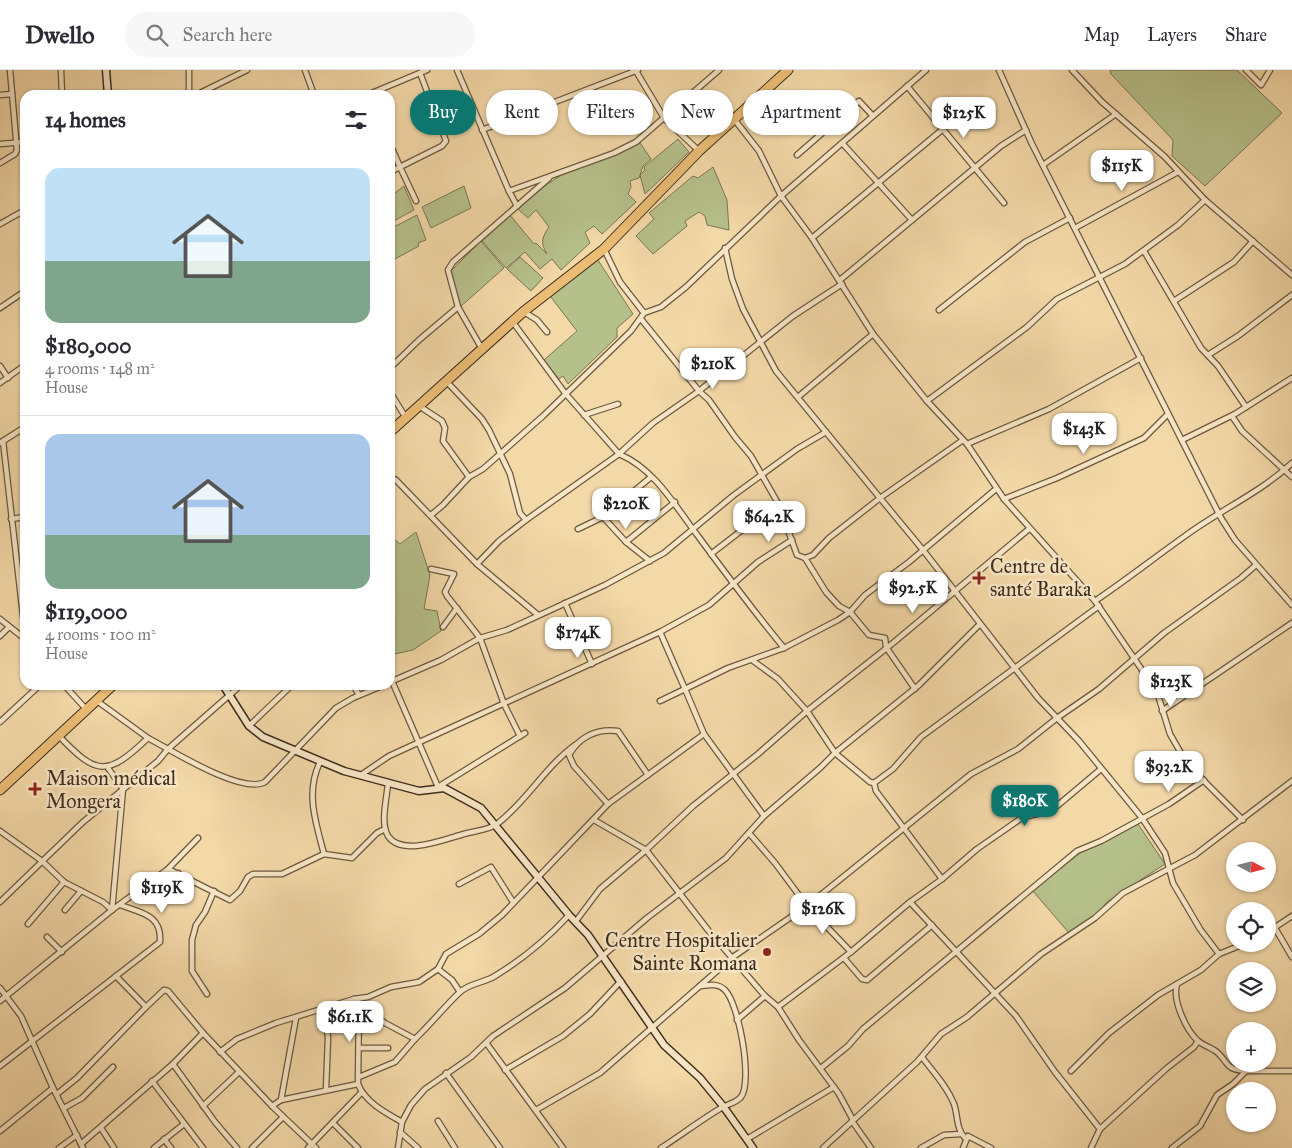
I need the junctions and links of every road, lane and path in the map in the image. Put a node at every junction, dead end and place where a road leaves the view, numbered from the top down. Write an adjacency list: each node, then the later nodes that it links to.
1 (10, 70): 26 (street)
2 (61, 70): 19 (street)
3 (106, 70): 20 (street)
4 (189, 70): 21 (street)
5 (247, 70): 22 (street)
6 (305, 70): 23 (street)
7 (427, 70): 17 (street)
8 (457, 70): 34 (street)
9 (720, 70): 25 (street)
10 (788, 70): 32 (highway)
11 (926, 70): 18 (street)
12 (999, 70): 35 (street)
13 (1072, 70): 28 (street)
14 (1246, 70): 15 (street)
15 (1270, 70)
16 (637, 71): 29 (street); 34 (street)
17 (420, 73): 24 (street); 46 (street)
18 (907, 86): 30 (street); 33 (street)
19 (62, 90)
20 (108, 90)
21 (190, 90)
22 (206, 90)
23 (312, 90)
24 (379, 90)
25 (697, 90)
26 (12, 94): 27 (street); 37 (street)
27 (0, 95)
28 (1116, 114): 45 (street); 49 (street)
29 (663, 116)
30 (874, 116): 40 (street); 42 (street)
31 (663, 119): 50 (street)
32 (734, 119): 41 (highway); 53 (street)
33 (943, 129): 47 (street); 51 (street)
34 (482, 130): 52 (street)
35 (1026, 130): 45 (street); 47 (street)
36 (682, 135): 41 (street)
37 (17, 143): 38 (street); 39 (street); 44 (street)
38 (20, 143)
39 (0, 144)
40 (842, 144): 51 (street); 53 (street)
41 (698, 151): 66 (highway)
42 (797, 155)
43 (395, 156): 46 (street)
44 (0, 163)
45 (1044, 166): 59 (street)
46 (400, 167): 48 (street); 55 (street)
47 (974, 167): 56 (street); 60 (street)
48 (395, 170)
49 (1178, 172): 54 (street); 62 (street)
50 (551, 176): 52 (street); 57 (street)
51 (876, 183): 60 (street); 63 (street)
52 (509, 191): 57 (street)
53 (781, 196): 63 (street); 65 (street)
54 (1205, 200): 64 (street); 67 (street)
55 (416, 201)
56 (1004, 203)
57 (517, 206): 74 (street)
58 (20, 213): 61 (street)
59 (1070, 218): 62 (street); 76 (street)
60 (912, 220): 70 (street)
61 (0, 224)
62 (1075, 228): 69 (street)
63 (812, 238): 70 (street)
64 (1253, 240): 68 (street); 73 (street)
65 (726, 248): 78 (street); 83 (street)
66 (604, 249): 77 (highway); 78 (street)
67 (1144, 250): 69 (street); 73 (street)
68 (1292, 275)
69 (1100, 277): 86 (street); 98 (street)
70 (841, 282): 82 (street); 83 (street)
71 (20, 294): 75 (street)
72 (1292, 295): 85 (street)
73 (1174, 301): 85 (street)
74 (458, 307): 84 (street); 87 (street)
75 (0, 308)
76 (939, 310)
77 (523, 312): 80 (highway); 81 (street)
78 (644, 313): 79 (street)
79 (641, 319): 94 (street); 95 (street)
80 (512, 321): 84 (highway); 95 (street)
81 (548, 332)
82 (874, 334): 96 (street); 98 (street)
83 (760, 343): 94 (street); 96 (street)
84 (482, 349): 92 (highway)
85 (1208, 355): 101 (street)
86 (1141, 358): 102 (street); 111 (street)
87 (395, 364)
88 (0, 366): 90 (street)
89 (20, 369): 90 (street)
90 (8, 378): 93 (street)
91 (1292, 378): 101 (street)
92 (446, 381): 100 (highway); 112 (street)
93 (0, 383)
94 (699, 391): 113 (street); 116 (street)
95 (565, 392): 103 (street); 112 (street)
96 (798, 397): 108 (street)
97 (395, 400): 105 (street)
98 (927, 401): 111 (street)
99 (618, 404): 103 (street)
100 (419, 406): 105 (highway); 117 (street)
101 (1246, 407): 104 (street)
102 (1168, 414): 109 (street); 123 (street)
103 (584, 415): 113 (street)
104 (1232, 416): 109 (street); 115 (street)
105 (406, 418): 106 (highway)
106 (395, 428)
107 (20, 430): 110 (street)
108 (826, 432): 116 (street); 122 (street)
109 (1182, 440): 126 (street)
110 (2, 442): 130 (street)
111 (965, 442): 121 (street); 122 (street)
112 (501, 454): 117 (street); 131 (street)
113 (619, 454): 118 (street); 131 (street)
114 (1292, 463): 115 (street)
115 (1284, 470): 119 (street); 126 (street)
116 (762, 476): 125 (street); 133 (street)
117 (469, 477): 127 (street)
118 (651, 477): 124 (street); 128 (street)
119 (1292, 477)
120 (395, 480): 127 (street)
121 (996, 489): 123 (street); 137 (street)
122 (880, 498): 137 (street); 139 (street)
123 (1004, 499): 134 (street)
124 (675, 502): 133 (street); 136 (street)
125 (777, 503): 135 (street); 138 (street)
126 (1220, 513): 142 (street); 147 (street)
127 (431, 515): 141 (street)
128 (603, 517): 132 (street); 136 (street)
129 (20, 519): 130 (street)
130 (10, 520): 146 (street)
131 (526, 520): 141 (street)
132 (578, 529)
133 (692, 529): 138 (street); 140 (street)
134 (1029, 529): 145 (street); 147 (street)
135 (792, 540): 139 (street); 144 (street)
136 (626, 542): 140 (street)
137 (923, 550): 145 (street); 152 (street)
138 (711, 554): 144 (street)
139 (805, 558): 152 (street)
140 (650, 561): 148 (street)
141 (477, 564): 153 (street)
142 (1256, 565): 149 (street); 165 (street)
143 (431, 569): 151 (street)
144 (732, 582): 159 (street); 164 (street)
145 (955, 591): 156 (street); 163 (street)
146 (20, 595)
147 (1095, 601): 150 (street)
148 (565, 603): 153 (street); 167 (street)
149 (1292, 605)
150 (1099, 606): 165 (street); 168 (street)
151 (457, 608): 158 (street); 162 (street)
152 (850, 612): 163 (street); 164 (street)
153 (538, 615): 162 (street)
154 (0, 619): 157 (street)
155 (1292, 623): 188 (street)
156 (980, 624): 168 (street); 171 (street)
157 (9, 627): 160 (street); 161 (street)
158 (444, 627)
159 (660, 632): 167 (street); 170 (street)
160 (20, 635)
161 (0, 636)
162 (480, 638): 169 (street); 185 (street)
163 (886, 647): 171 (street); 187 (street)
164 (784, 648): 166 (street)
165 (1134, 658): 188 (street); 189 (street)
166 (752, 660): 170 (street); 187 (street)
167 (592, 664): 185 (street)
168 (1014, 668): 189 (street); 209 (street)
169 (395, 680)
170 (685, 689): 184 (street); 192 (street)
171 (914, 689): 199 (street)
172 (35, 690): 190 (street)
173 (68, 690): 186 (street)
174 (108, 690): 183 (highway)
175 (226, 690): 181 (street)
176 (236, 690): 181 (street)
177 (287, 690): 191 (street)
178 (356, 690): 182 (street)
179 (372, 690): 182 (street)
180 (395, 690): 195 (street)
181 (230, 695): 191 (street); 197 (street)
182 (359, 695): 198 (street)
183 (97, 701): 186 (highway); 194 (street)
184 (660, 701)
185 (504, 704): 195 (street); 210 (street)
186 (86, 710): 193 (highway)
187 (807, 711): 199 (street); 205 (street)
188 (1162, 711): 206 (street)
189 (1057, 718): 202 (street); 220 (street)
190 (0, 722)
191 (249, 726): 198 (street)
192 (704, 734): 204 (street); 205 (street)
193 (58, 735): 201 (street); 212 (highway)
194 (148, 738): 197 (street); 201 (street)
195 (419, 742): 203 (street); 210 (street)
196 (575, 745): 204 (street); 213 (street); 218 (street)
197 (168, 749): 198 (street); 211 (street)
198 (294, 749): 200 (street)
199 (835, 753): 209 (street); 214 (street)
200 (320, 762): 203 (street); 225 (street)
201 (108, 768): 211 (street)
202 (1100, 769): 215 (street); 231 (street)
203 (361, 775): 208 (street)
204 (648, 775): 213 (street)
205 (733, 776): 214 (street); 224 (street)
206 (1204, 780): 215 (street); 217 (street)
207 (1292, 781): 217 (street)
208 (388, 783): 210 (street); 219 (street)
209 (874, 783): 220 (street)
210 (438, 787): 218 (street)
211 (123, 789): 226 (street); 244 (street)
212 (0, 790)
213 (608, 804): 216 (street)
214 (764, 816): 222 (street)
215 (1142, 818): 228 (street); 253 (street)
216 (594, 820): 224 (street); 230 (street)
217 (1243, 820): 228 (street)
218 (495, 825): 219 (street); 230 (street)
219 (385, 829): 225 (street)
220 (904, 829): 231 (street); 242 (street)
221 (0, 831): 226 (street)
222 (749, 833): 236 (street); 242 (street)
223 (198, 838): 227 (street)
224 (646, 850): 236 (street); 247 (street)
225 (324, 854): 235 (street)
226 (42, 862): 232 (street); 238 (street)
227 (168, 869): 229 (street); 241 (street)
228 (1171, 869): 257 (street); 270 (street)
229 (178, 873): 235 (street); 237 (street)
230 (540, 878): 239 (street); 245 (street)
231 (942, 879): 240 (street)
232 (64, 882): 234 (street); 248 (street)
233 (459, 884): 239 (street)
234 (81, 891): 243 (street); 244 (street)
235 (214, 891): 269 (street)
236 (679, 894): 258 (street); 259 (street)
237 (178, 897)
238 (0, 902)
239 (513, 902): 262 (street)
240 (910, 902): 249 (street); 256 (street)
241 (120, 905): 244 (street); 263 (street)
242 (807, 906): 256 (street); 259 (street)
243 (65, 910)
244 (112, 910): 255 (street)
245 (569, 915): 247 (street); 268 (street)
246 (1292, 916): 250 (street)
247 (576, 921): 258 (street)
248 (28, 924)
249 (932, 925): 253 (street); 261 (street)
250 (1276, 927)
251 (1276, 930): 260 (street)
252 (47, 937): 255 (street)
253 (957, 951): 270 (street); 295 (street)
254 (1226, 951): 257 (street)
255 (62, 952): 271 (street)
256 (851, 952): 261 (street)
257 (1219, 954): 265 (street)
258 (604, 956): 264 (street); 286 (street)
259 (733, 957): 266 (street); 272 (street)
260 (1292, 957)
261 (844, 958): 277 (street)
262 (438, 969): 268 (street); 273 (street)
263 (116, 976): 276 (street); 284 (street)
264 (621, 981): 281 (street); 296 (street)
265 (1177, 984): 285 (street); 297 (street)
266 (698, 986): 280 (street); 281 (street)
267 (0, 988): 271 (street)
268 (460, 992): 283 (street)
269 (207, 994)
270 (994, 994): 290 (street); 324 (street)
271 (8, 995): 274 (street); 284 (street)
272 (765, 996): 277 (street); 280 (street)
273 (354, 999): 275 (street); 278 (street)
274 (0, 1001)
275 (359, 1002): 283 (street); 287 (street)
276 (146, 1007): 282 (street); 310 (street)
277 (778, 1007): 295 (street)
278 (324, 1009): 279 (street); 308 (street)
279 (296, 1018): 289 (street); 311 (street)
280 (737, 1020): 314 (street)
281 (651, 1028): 314 (street); 316 (street)
282 (204, 1033): 289 (street); 291 (street)
283 (415, 1039): 303 (street)
284 (32, 1040): 293 (street); 307 (street)
285 (1198, 1041): 292 (street); 324 (street)
286 (487, 1044): 296 (street); 302 (street)
287 (360, 1048): 288 (street); 303 (street)
288 (388, 1048)
289 (220, 1052): 300 (street)
290 (922, 1057): 318 (street); 327 (street)
291 (173, 1064): 304 (street); 312 (street)
292 (1226, 1065)
293 (0, 1066)
294 (113, 1067): 315 (street)
295 (821, 1068): 306 (street)
296 (505, 1070): 316 (street)
297 (1071, 1071)
298 (1276, 1071): 299 (street)
299 (1292, 1071)
300 (239, 1072): 312 (street); 313 (street)
301 (1245, 1072): 355 (street)
302 (446, 1073): 320 (street); 345 (street)
303 (359, 1077): 305 (street)
304 (152, 1081): 322 (street); 323 (street)
305 (358, 1084): 308 (street); 309 (street)
306 (834, 1087): 318 (street); 330 (street)
307 (53, 1088): 310 (street); 325 (street)
308 (326, 1089): 311 (street)
309 (361, 1093): 320 (street); 321 (street)
310 (57, 1094): 315 (street)
311 (281, 1100): 313 (street)
312 (203, 1106): 339 (street)
313 (272, 1106): 317 (street)
314 (723, 1106): 330 (street); 347 (street)
315 (64, 1108): 328 (street)
316 (536, 1110): 346 (street)
317 (283, 1116): 333 (street); 340 (street)
318 (853, 1120): 349 (street); 350 (street)
319 (438, 1121): 344 (street)
320 (402, 1122): 326 (street)
321 (333, 1123): 333 (street); 341 (street)
322 (184, 1124): 331 (street); 338 (street)
323 (101, 1128): 332 (street); 335 (street)
324 (1100, 1129): 354 (street)
325 (0, 1131)
326 (400, 1132): 342 (street); 343 (street)
327 (961, 1134): 329 (street); 351 (street)
328 (77, 1135): 332 (street); 334 (street)
329 (965, 1138): 352 (street); 353 (street)
330 (747, 1139): 348 (street)
331 (164, 1140): 336 (street); 337 (street)
332 (82, 1146)
333 (312, 1147)
334 (59, 1148)
335 (114, 1148)
336 (154, 1148)
337 (171, 1148)
338 (203, 1148)
339 (237, 1148)
340 (252, 1148)
341 (358, 1148)
342 (398, 1148)
343 (418, 1148)
344 (455, 1148)
345 (500, 1148)
346 (564, 1148)
347 (661, 1148)
348 (753, 1148)
349 (823, 1148)
350 (871, 1148)
351 (921, 1148)
352 (963, 1148)
353 (991, 1148)
354 (1091, 1148)
355 (1172, 1148)

